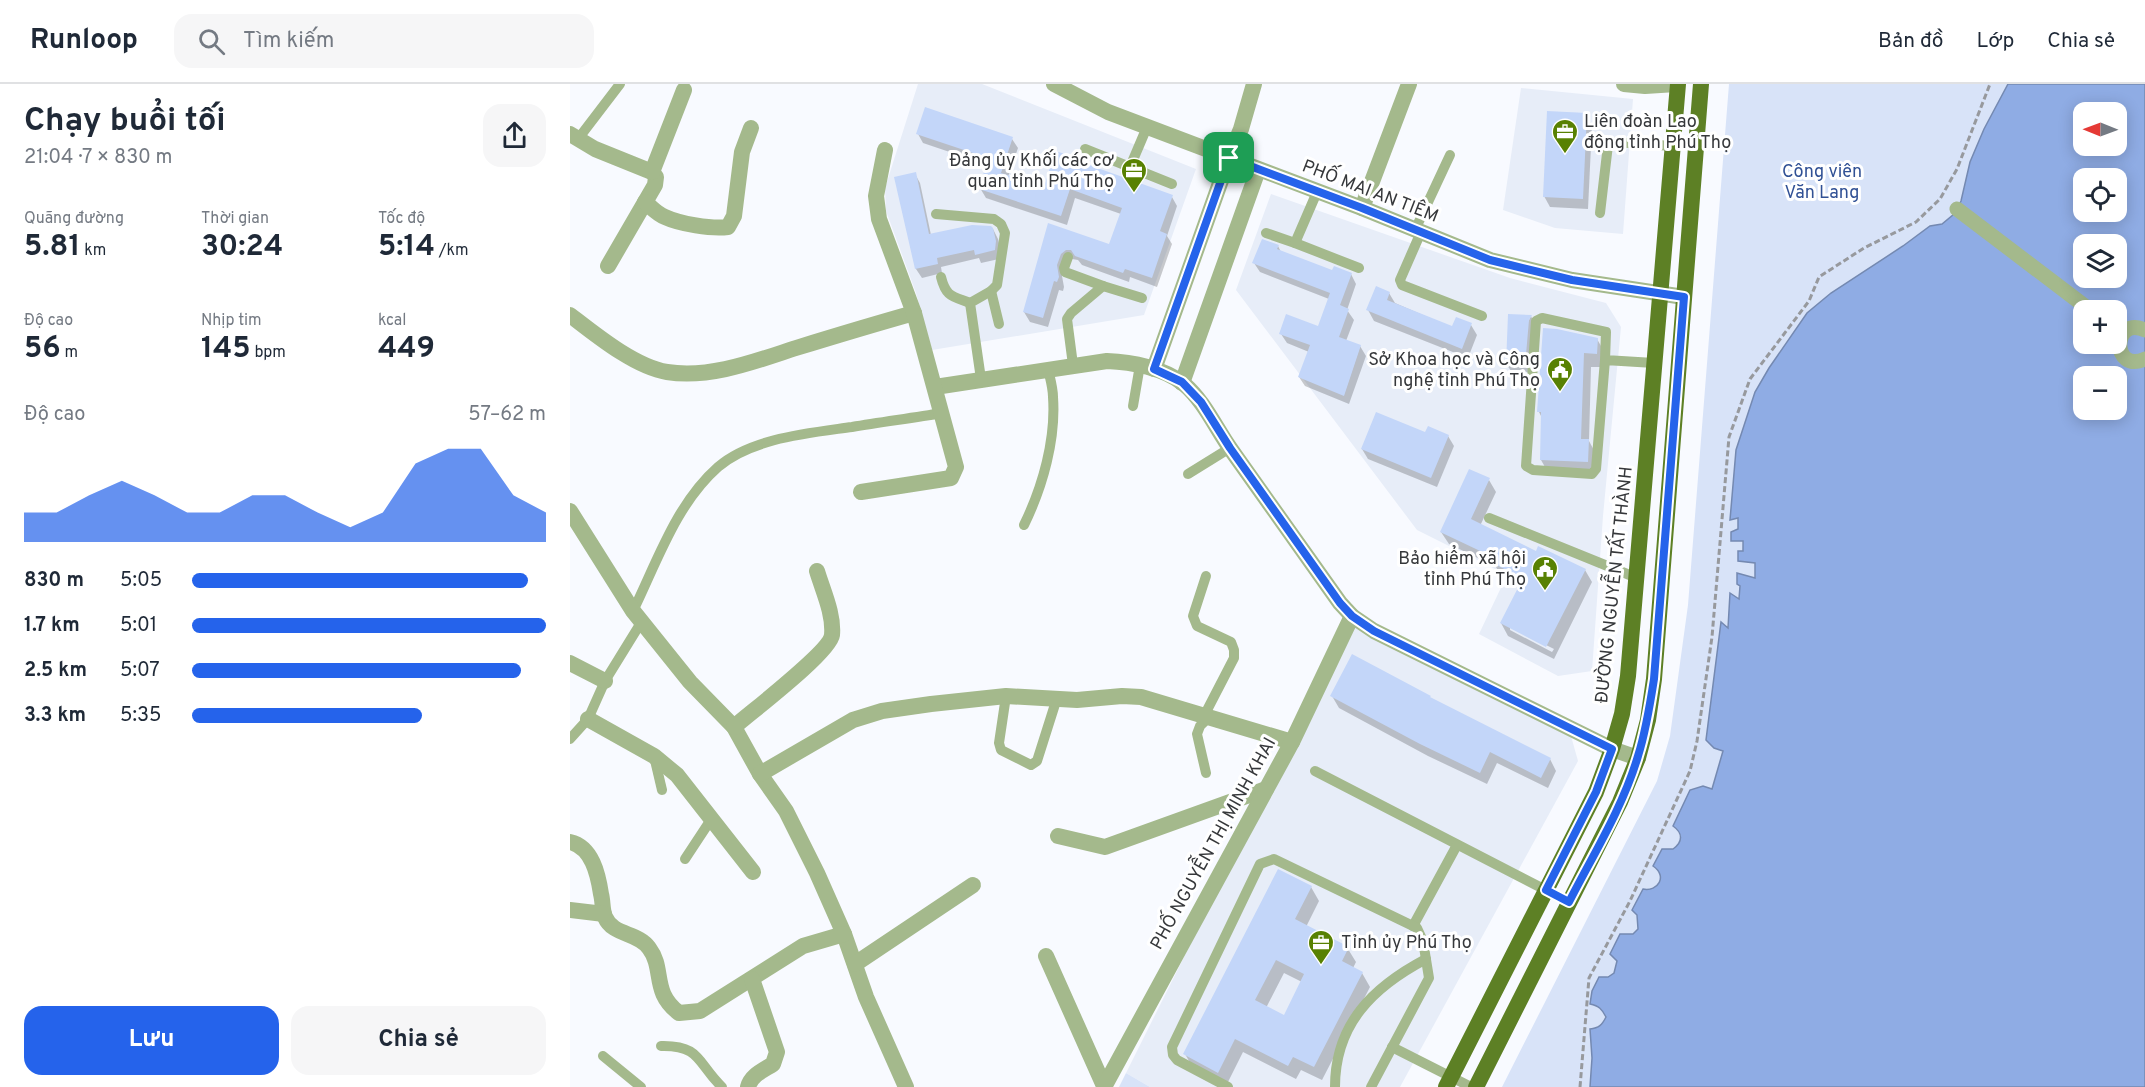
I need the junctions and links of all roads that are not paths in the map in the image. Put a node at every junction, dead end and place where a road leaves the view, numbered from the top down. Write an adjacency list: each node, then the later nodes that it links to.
1 (620, 84): 11 (lane)
2 (1054, 84): 9 (street, PHỐ MAI AN TIÊM)
3 (1254, 84): 16 (street)
4 (1409, 84): 23 (street)
5 (1624, 84): 6 (street)
6 (1677, 84): 12 (main road, ĐƯỜNG NGUYỄN TẤT THÀNH)
7 (1701, 84): 37 (main road)
8 (684, 90): 19 (street)
9 (1147, 127): 16 (street, PHỐ MAI AN TIÊM); 17 (lane)
10 (751, 128): 22 (street)
11 (574, 136): 19 (street)
12 (1672, 147): 25 (lane); 36 (main road, ĐƯỜNG NGUYỄN TẤT THÀNH)
13 (1085, 149): 17 (lane)
14 (885, 150): 41 (street)
15 (1450, 155): 27 (lane)
16 (1229, 158): 18 (street, PHỐ MAI AN TIÊM); 52 (street)
17 (1130, 167): 20 (lane)
18 (1258, 170): 21 (street, PHỐ MAI AN TIÊM); 55 (street)
19 (652, 172): 22 (street)
20 (1172, 184)
21 (1317, 192): 23 (street, PHỐ MAI AN TIÊM); 29 (lane)
22 (645, 202): 31 (street)
23 (1362, 208): 27 (street, PHỐ MAI AN TIÊM)
24 (1957, 209): 39 (street)
25 (1600, 213)
26 (936, 214): 35 (lane)
27 (1418, 231): 36 (street, PHỐ MAI AN TIÊM); 43 (lane)
28 (1266, 233): 29 (lane)
29 (1295, 243): 32 (lane)
30 (1068, 256): 34 (lane)
31 (608, 266)
32 (1359, 268)
33 (941, 277): 40 (lane)
34 (1103, 286): 38 (lane); 51 (lane)
35 (992, 291): 40 (lane); 44 (lane)
36 (1659, 294): 37 (street, PHỐ MAI AN TIÊM); 50 (main road, ĐƯỜNG NGUYỄN TẤT THÀNH)
37 (1684, 297): 81 (main road)
38 (1142, 298)
39 (2077, 300)
40 (970, 303): 54 (lane)
41 (914, 313): 42 (street); 56 (street)
42 (570, 315)
43 (1482, 316)
44 (999, 324)
45 (2127, 329): 46 (street)
46 (2145, 330)
47 (2123, 354): 48 (street)
48 (2145, 359)
49 (1605, 360): 49 (lane); 50 (lane)
50 (1654, 363): 67 (main road, ĐƯỜNG NGUYỄN TẤT THÀNH)
51 (1073, 365): 52 (street); 53 (street)
52 (1147, 367): 55 (street); 57 (lane)
53 (1048, 369): 54 (street); 64 (lane)
54 (981, 379): 56 (street)
55 (1182, 382): 59 (street)
56 (935, 387): 58 (street)
57 (1133, 406)
58 (942, 413): 61 (street); 68 (lane)
59 (1230, 448): 60 (lane); 69 (street)
60 (1188, 474)
61 (861, 492)
62 (570, 511): 68 (street)
63 (1489, 518): 67 (lane)
64 (1024, 525)
65 (817, 571): 76 (street)
66 (1206, 576): 74 (lane)
67 (1637, 579): 79 (main road, ĐƯỜNG NGUYỄN TẤT THÀNH)
68 (638, 616): 71 (lane); 76 (street)
69 (1352, 616): 78 (street, PHỐ NGUYỄN THỊ MINH KHAI); 79 (street)
70 (570, 663): 71 (street)
71 (605, 681): 75 (lane)
72 (1006, 696): 73 (street); 73 (lane); 84 (street)
73 (1057, 699): 74 (street)
74 (1206, 716): 78 (street); 83 (lane)
75 (588, 719): 77 (lane); 80 (street)
76 (734, 727): 84 (street)
77 (570, 739)
78 (1292, 742): 85 (street, PHỐ NGUYỄN THỊ MINH KHAI)
79 (1612, 749): 81 (street); 94 (main road, ĐƯỜNG NGUYỄN TẤT THÀNH)
80 (654, 756): 86 (lane); 87 (street)
81 (1638, 758): 95 (main road)
82 (1315, 771): 90 (lane)
83 (1206, 773)
84 (760, 774): 99 (street)
85 (1266, 789): 88 (street); 112 (street, PHỐ NGUYỄN THỊ MINH KHAI)
86 (662, 790)
87 (712, 818): 91 (lane); 92 (street)
88 (1058, 836)
89 (570, 842): 97 (street)
90 (1457, 845): 94 (lane); 98 (lane)
91 (685, 859)
92 (753, 872)
93 (974, 885): 102 (street)
94 (1546, 890): 95 (lane); 107 (main road, ĐƯỜNG NGUYỄN TẤT THÀNH)
95 (1569, 902): 117 (main road)
96 (570, 910): 97 (street)
97 (604, 914): 103 (street)
98 (1413, 926): 101 (lane); 113 (lane)
99 (844, 934): 102 (street); 103 (street)
100 (1046, 956): 112 (street)
101 (1426, 959): 105 (lane); 114 (lane)
102 (855, 964): 111 (street)
103 (752, 979): 110 (street)
104 (661, 1046): 109 (lane)
105 (1392, 1047): 107 (lane); 115 (lane)
106 (603, 1056): 108 (lane)
107 (1449, 1082): 116 (lane)
108 (641, 1087)
109 (722, 1087)
110 (748, 1087)
111 (906, 1087)
112 (1104, 1087)
113 (1228, 1087)
114 (1335, 1087)
115 (1371, 1087)
116 (1471, 1087)
117 (1476, 1087)

